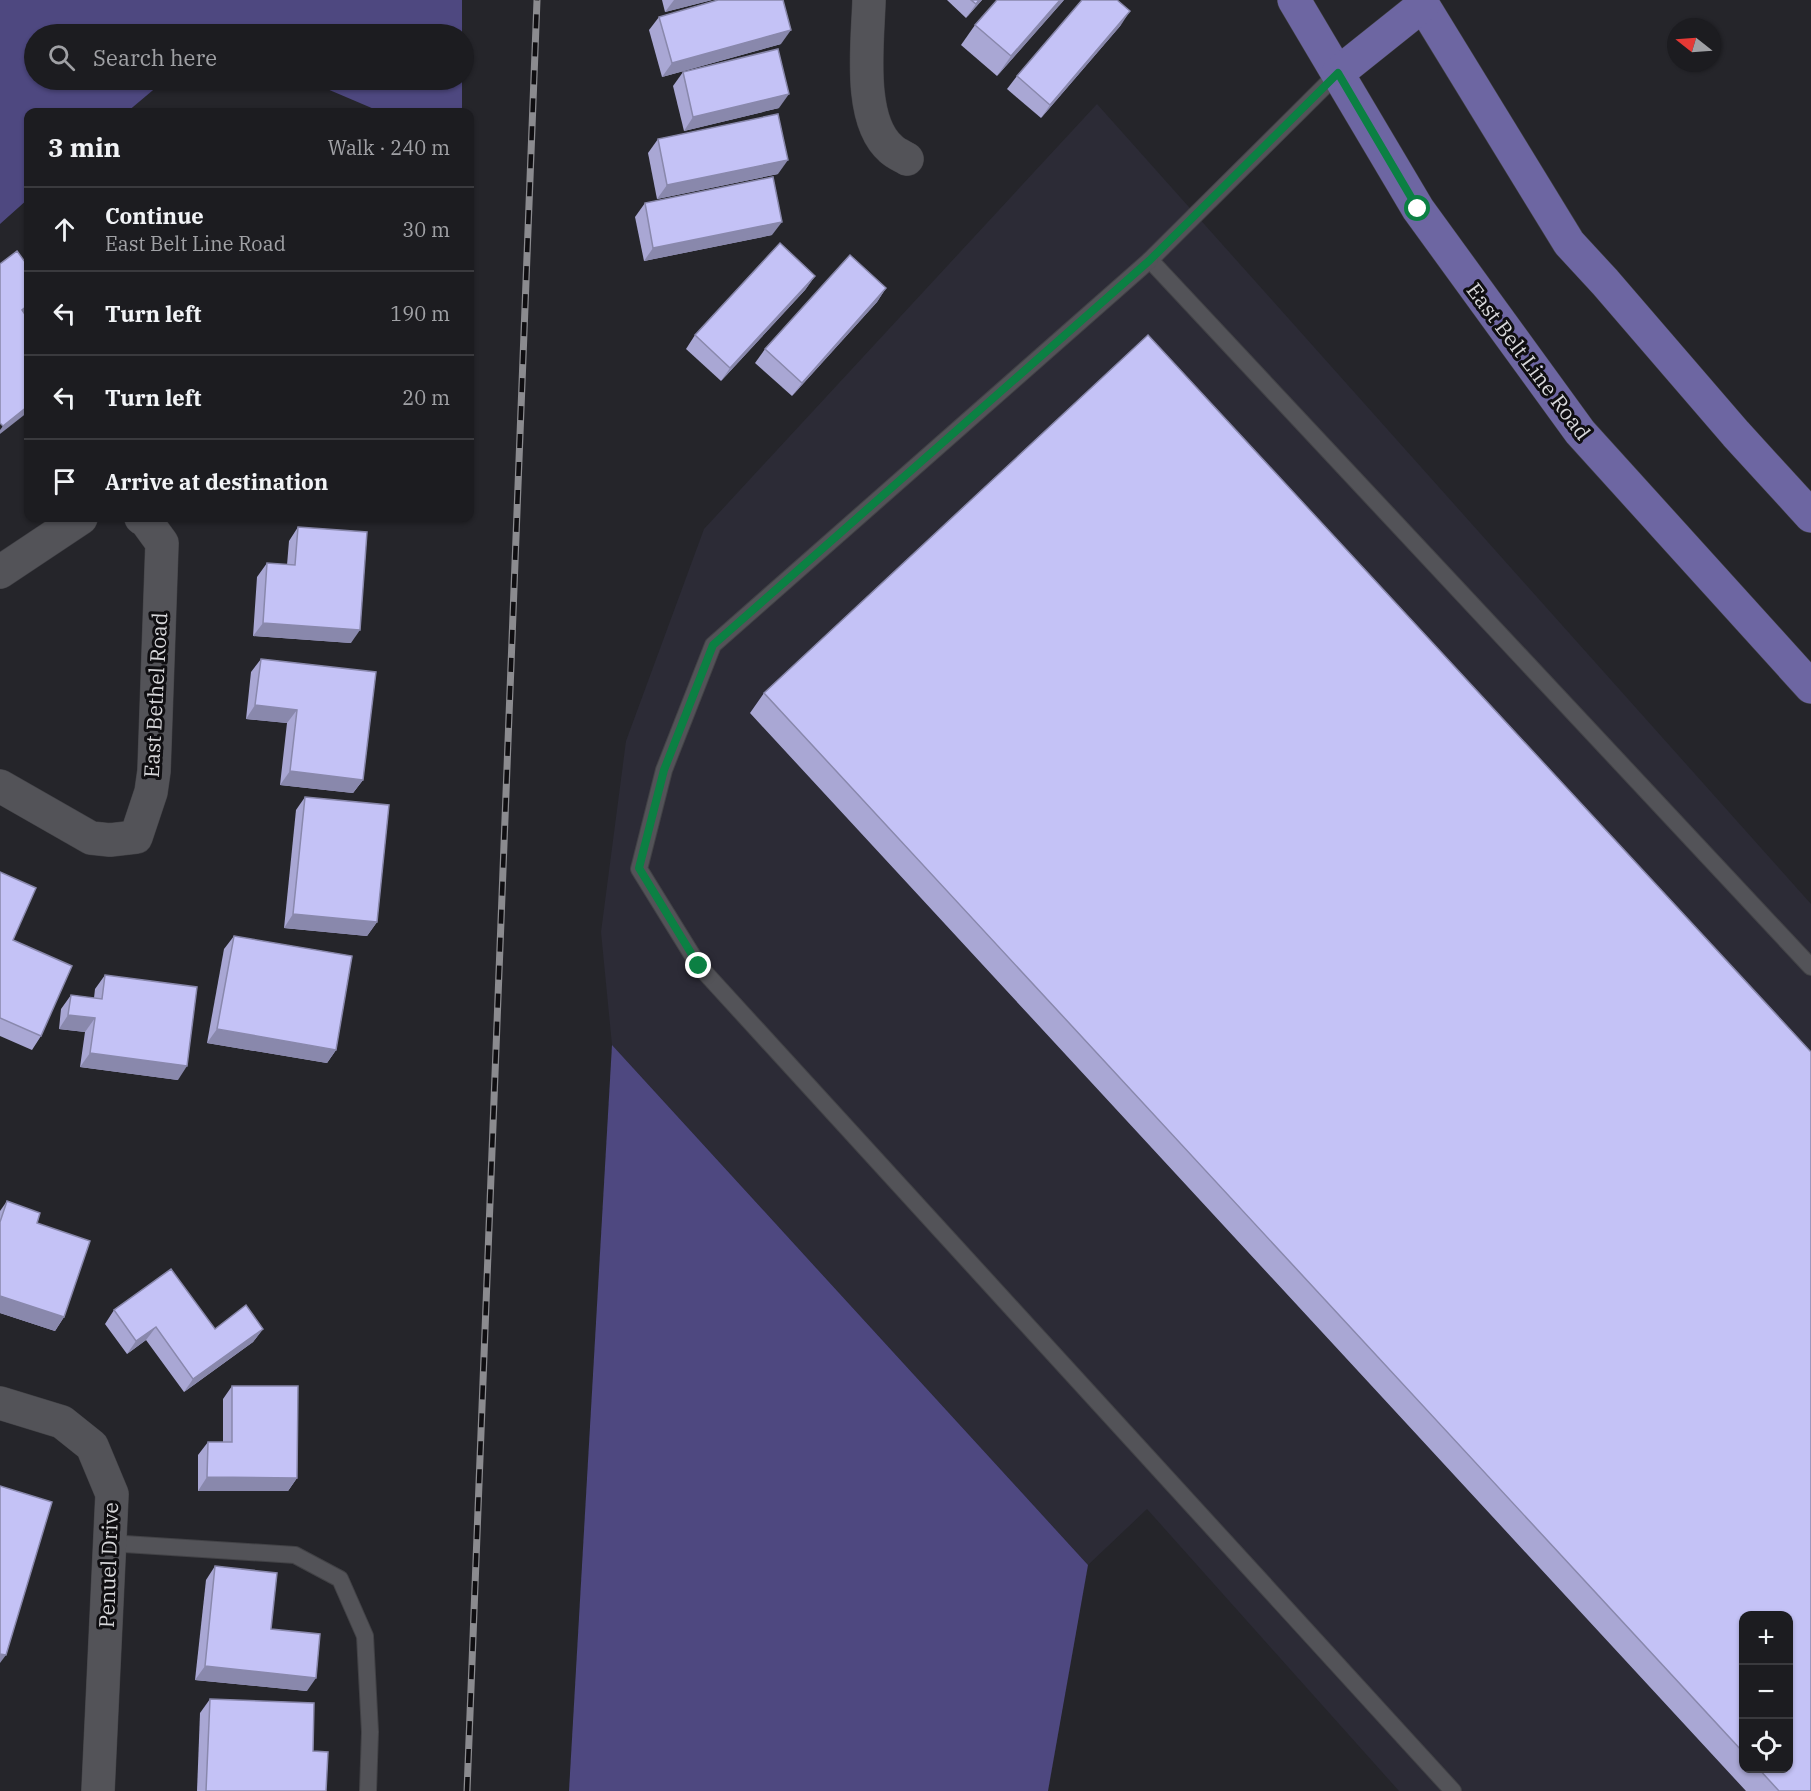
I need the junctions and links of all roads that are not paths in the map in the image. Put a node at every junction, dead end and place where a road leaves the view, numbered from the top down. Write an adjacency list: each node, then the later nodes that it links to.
1 (869, 0): 5 (street)
2 (1294, 0): 4 (main road, East Belt Line Road)
3 (1425, 2): 4 (main road); 7 (main road)
4 (1338, 73): 6 (lane); 11 (main road, East Belt Line Road)
5 (907, 159)
6 (1150, 260): 13 (lane); 18 (lane)
7 (1811, 516)
8 (75, 522): 10 (street)
9 (147, 522): 12 (street, East Bethel Road)
10 (0, 572)
11 (1811, 687)
12 (0, 786)
13 (1811, 967)
14 (0, 1403): 15 (street, Penuel Drive)
15 (109, 1543): 16 (street, Penuel Drive); 17 (lane)
16 (98, 1791)
17 (368, 1791)
18 (1453, 1791)

